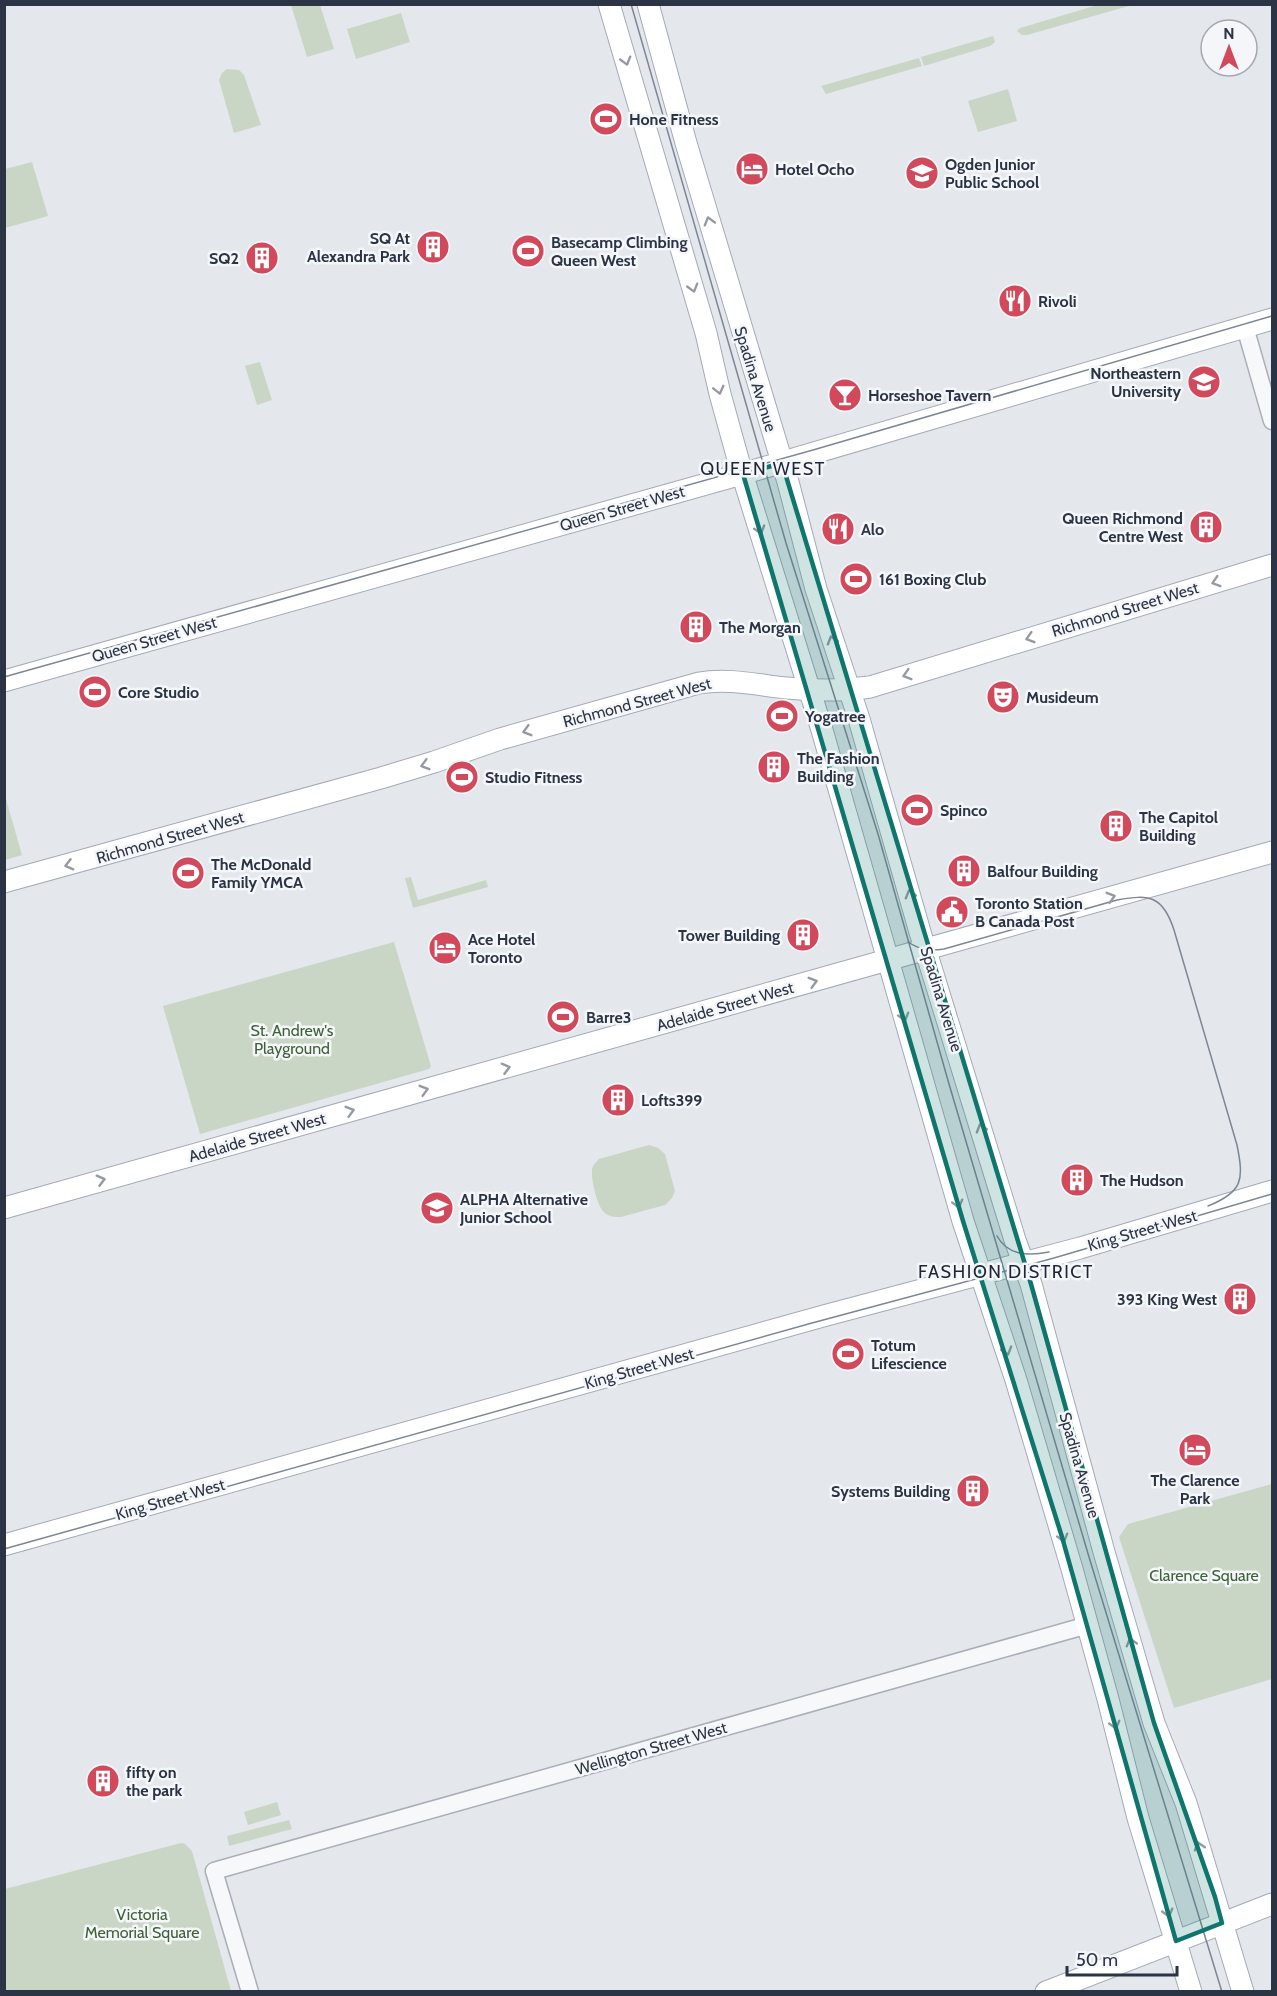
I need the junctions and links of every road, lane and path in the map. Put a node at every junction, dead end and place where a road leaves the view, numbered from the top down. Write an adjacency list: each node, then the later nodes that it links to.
1 (609, 4): 7 (main road, one-way to 7)
2 (648, 4): 6 (main road, Spadina Avenue, one-way to 2)
3 (1272, 319): 4 (main road, Queen Street West)
4 (1245, 327): 5 (street); 6 (main road, Queen Street West)
5 (1272, 421)
6 (782, 462): 7 (main road, Queen Street West); 11 (main road, Spadina Avenue, one-way to 6)
7 (742, 474): 9 (main road, Queen Street West); 10 (main road, one-way to 10)
8 (1272, 565): 11 (main road, Richmond Street West, one-way to 11)
9 (4, 681)
10 (808, 689): 11 (main road, Richmond Street West); 13 (main road, Richmond Street West, one-way to 13); 15 (main road)
11 (849, 690): 14 (main road, Spadina Avenue, one-way to 11)
12 (1272, 852): 14 (main road, Adelaide Street West, one-way to 12)
13 (4, 882)
14 (926, 950): 15 (main road, Adelaide Street West); 18 (main road, Spadina Avenue, one-way to 14)
15 (889, 961): 17 (main road, Adelaide Street West, one-way to 15); 19 (main road, one-way to 19)
16 (1272, 1191): 18 (main road, King Street West)
17 (4, 1208)
18 (1024, 1264): 19 (main road, King Street West); 23 (main road, Spadina Avenue, one-way to 18)
19 (981, 1274): 20 (main road, King Street West); 21 (main road, one-way to 21)
20 (4, 1545)
21 (1088, 1625): 24 (main road, one-way to 24); 25 (street, Wellington Street West)
22 (1272, 1904): 23 (main road)
23 (1222, 1923): 24 (main road); 28 (main road, Spadina Avenue)
24 (1176, 1941): 26 (main road); 27 (main road)
25 (250, 1992)
26 (1046, 1992)
27 (1191, 1992)
28 (1243, 1992)

